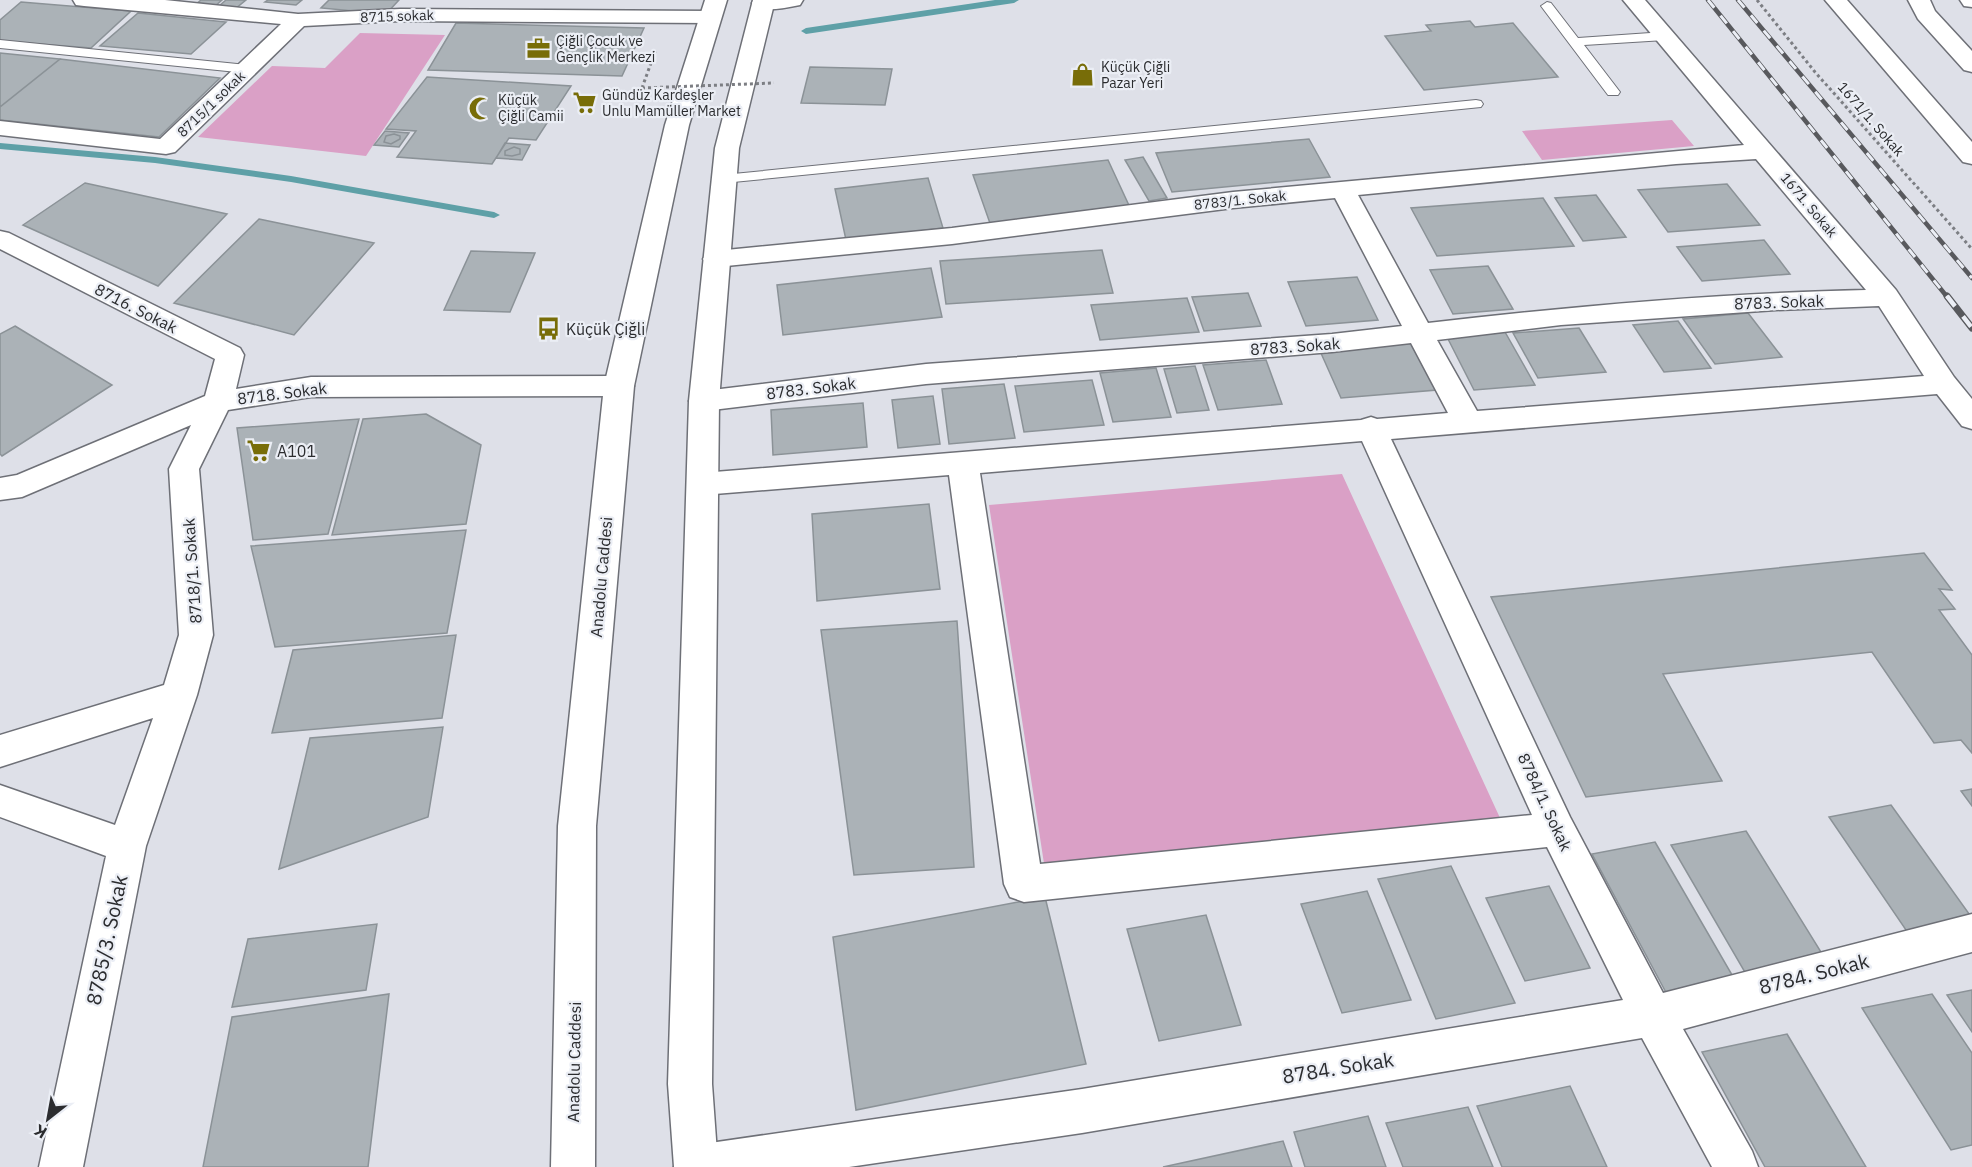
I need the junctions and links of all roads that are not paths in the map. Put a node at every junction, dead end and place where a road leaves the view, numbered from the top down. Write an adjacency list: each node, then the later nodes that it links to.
1 (84, 0): 2 (main road, 8715 sokak)
2 (91, 0): 7 (main road, 8715 sokak)
3 (1634, 0): 11 (main road, 1671. Sokak)
4 (1836, 0): 20 (main road)
5 (1919, 0): 14 (main road)
6 (773, 1): 21 (main road)
7 (243, 6): 10 (main road, 8715 sokak)
8 (1547, 6): 12 (lane)
9 (713, 8): 10 (main road, 8715 sokak); 28 (main road, Anadolu Caddesi)
10 (298, 20): 15 (main road, 8715/1 sokak)
11 (1665, 36): 12 (lane); 19 (main road, 1671. Sokak)
12 (1574, 42): 16 (lane)
13 (0, 44): 15 (lane)
14 (1972, 65)
15 (247, 69): 18 (main road, 8715/1 sokak)
16 (1613, 92)
17 (1476, 104): 21 (lane)
18 (0, 128)
19 (1764, 151): 22 (main road, 8783/1. Sokak); 25 (main road, 1671. Sokak)
20 (1972, 157)
21 (723, 179): 24 (main road)
22 (1343, 189): 24 (main road, 8783/1. Sokak); 26 (main road)
23 (0, 239): 30 (main road, 8716. Sokak)
24 (716, 259): 29 (main road)
25 (1886, 296): 26 (main road, 8783. Sokak); 27 (main road, 1671. Sokak)
26 (1419, 333): 29 (main road, 8783. Sokak); 32 (main road)
27 (1944, 384): 31 (main road, 1671. Sokak); 32 (main road)
28 (619, 386): 30 (main road, 8718. Sokak); 45 (main road, Anadolu Caddesi)
29 (704, 401): 35 (main road)
30 (218, 402): 36 (main road, 8718. Sokak); 37 (main road, 8718/1. Sokak)
31 (1972, 419)
32 (1467, 421): 33 (main road)
33 (1371, 428): 34 (main road); 40 (main road, 8784/1. Sokak)
34 (963, 463): 35 (main road); 40 (main road)
35 (702, 484): 46 (main road)
36 (0, 489)
37 (179, 695): 38 (main road); 41 (main road, 8718/1. Sokak)
38 (0, 752)
39 (0, 801): 41 (main road)
40 (1557, 829): 43 (main road, 8784/1. Sokak)
41 (127, 846): 44 (main road, 8785/3. Sokak)
42 (1972, 933): 43 (main road, 8784. Sokak)
43 (1653, 1016): 46 (main road, 8784. Sokak); 47 (main road, 8784/1. Sokak)
44 (61, 1167)
45 (573, 1167)
46 (696, 1167)
47 (1736, 1167)

